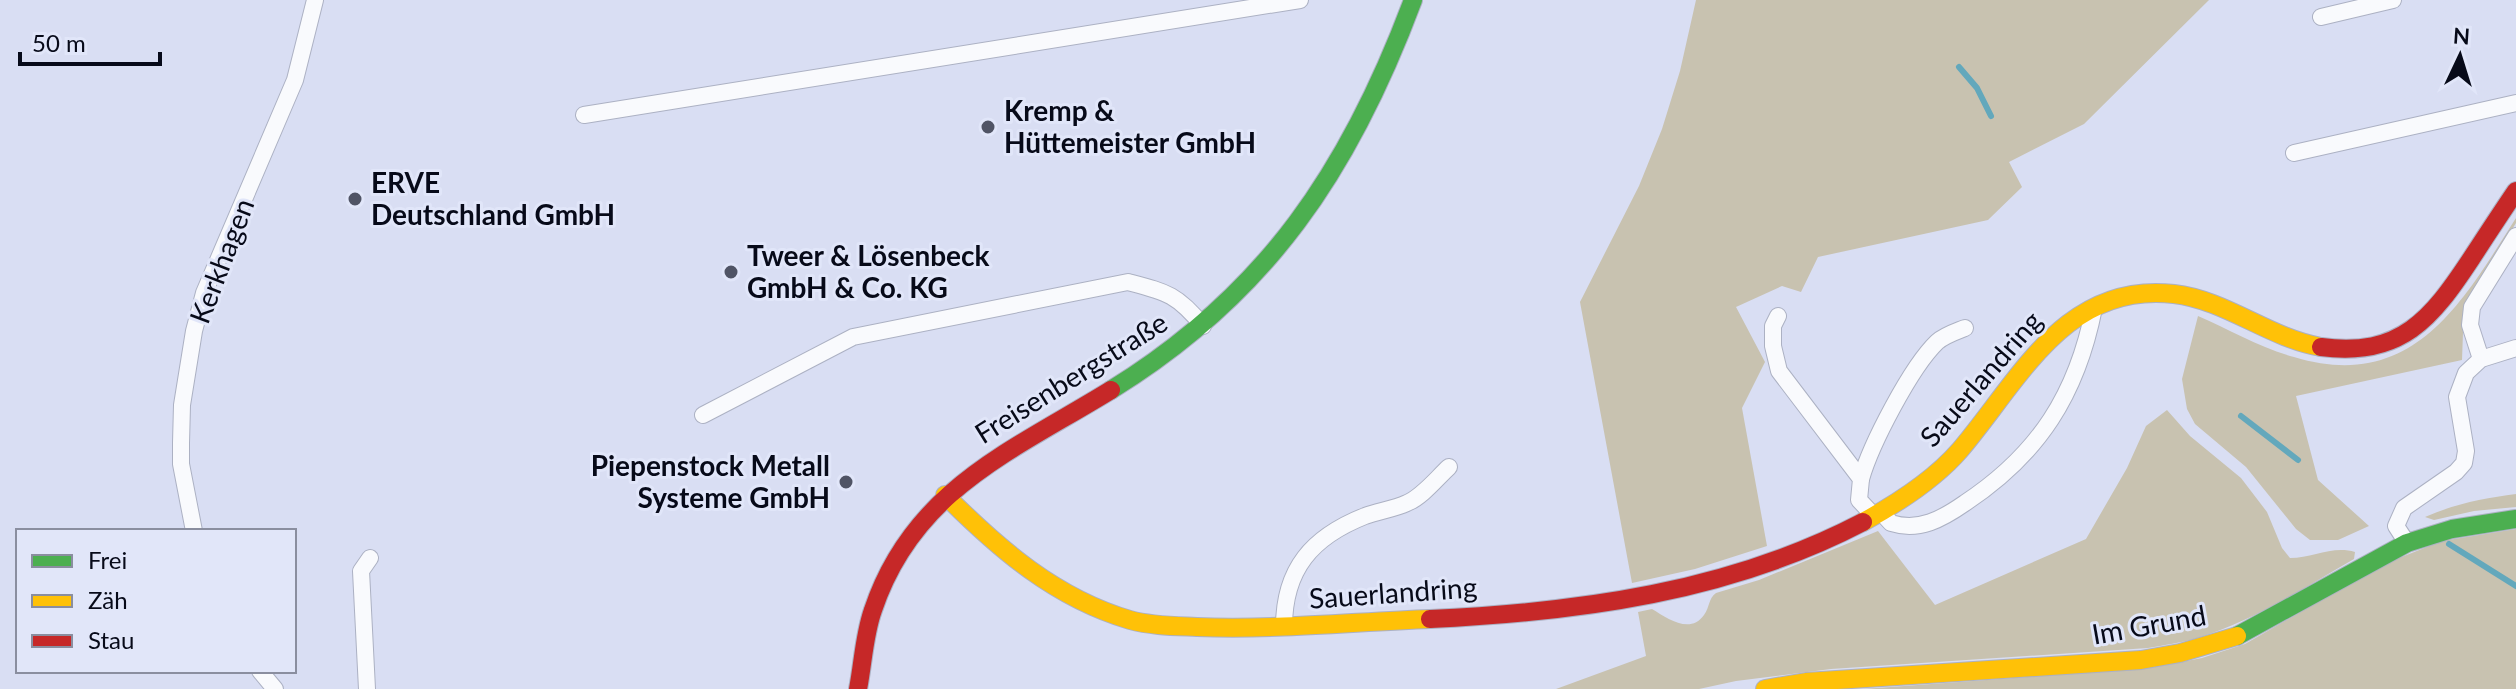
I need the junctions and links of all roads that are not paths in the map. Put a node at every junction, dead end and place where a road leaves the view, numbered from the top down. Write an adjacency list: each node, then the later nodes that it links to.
1 (315, 0): 23 (street, Kerkhagen)
2 (1300, 0): 7 (street)
3 (1413, 0): 13 (street, Freisenbergstraße)
4 (2393, 0): 5 (street)
5 (2321, 17)
6 (2516, 103): 8 (street)
7 (584, 115)
8 (2294, 153)
9 (2516, 191): 11 (street, Sauerlandring)
10 (2516, 236): 16 (street)
11 (2094, 308): 21 (street, Sauerlandring); 21 (street)
12 (1778, 316): 19 (street)
13 (1203, 326): 17 (street); 20 (street, Freisenbergstraße)
14 (1965, 328): 19 (street)
15 (2516, 348): 16 (street)
16 (2481, 359): 24 (street)
17 (703, 415)
18 (1449, 467): 26 (street, Sauerlandring)
19 (1861, 479): 21 (street)
20 (945, 495): 26 (street, Sauerlandring); 30 (street, Freisenbergstraße)
21 (1877, 514): 26 (street, Sauerlandring)
22 (2516, 519): 24 (street, Im Grund)
23 (194, 529)
24 (2407, 543): 31 (street, Im Grund)
25 (370, 558): 29 (street)
26 (1284, 627)
27 (262, 673): 28 (street)
28 (275, 689)
29 (367, 689)
30 (858, 689)
31 (1765, 689)

